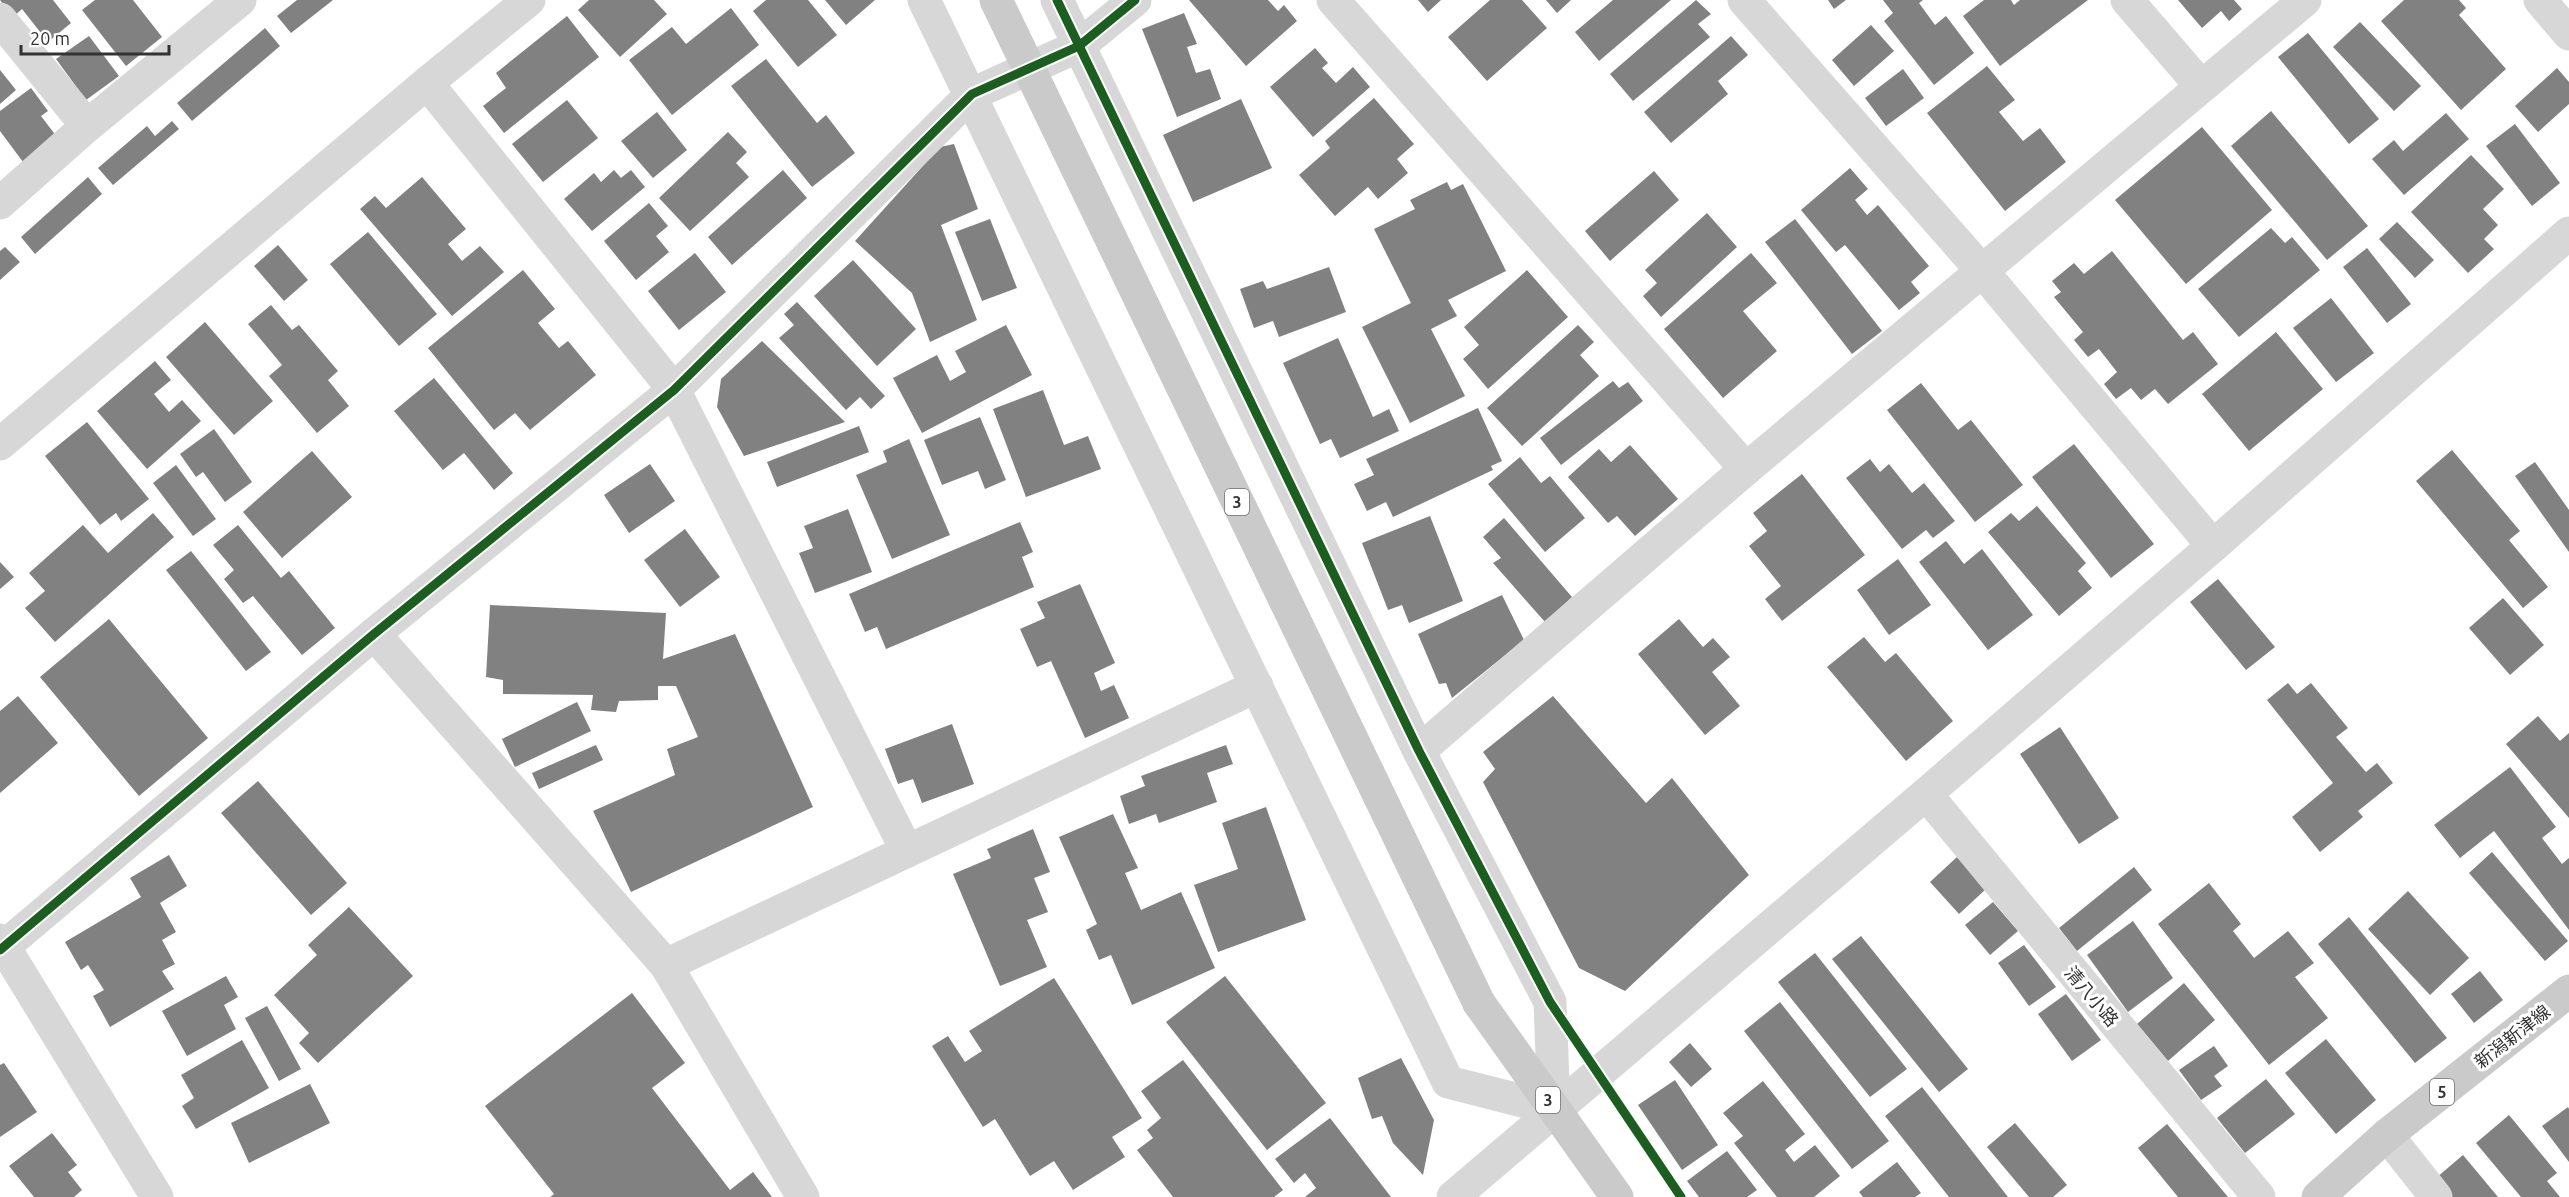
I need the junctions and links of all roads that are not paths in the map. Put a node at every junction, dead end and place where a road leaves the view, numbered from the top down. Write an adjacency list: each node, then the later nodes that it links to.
1 (240, 0): 18 (street)
2 (529, 0): 15 (street)
3 (924, 0): 17 (street)
4 (996, 0): 34 (main road, 3, bridge)
5 (1057, 0): 14 (street)
6 (1135, 0): 14 (street)
7 (1333, 0): 24 (street)
8 (1744, 0): 21 (street)
9 (2127, 0): 16 (street)
10 (2305, 0): 16 (street)
11 (2540, 0): 13 (street)
12 (0, 18): 18 (street)
13 (2569, 34)
14 (1079, 46): 17 (street); 28 (street)
15 (427, 83): 22 (street); 23 (street)
16 (2201, 86): 21 (street)
17 (972, 94): 22 (street); 27 (street)
18 (87, 126): 19 (street)
19 (0, 203)
20 (2569, 233): 25 (street)
21 (1983, 272): 24 (street); 25 (street)
22 (674, 390): 26 (street); 30 (street)
23 (0, 444)
24 (1746, 470): 28 (street)
25 (2213, 546): 29 (street)
26 (374, 634): 31 (street); 32 (street)
27 (1257, 686): 30 (street); 34 (street)
28 (1419, 751): 34 (street)
29 (1926, 794): 34 (street); 40 (street, 清八小路)
30 (907, 851): 32 (street)
31 (1, 946): 36 (street)
32 (666, 965): 37 (street)
33 (2569, 991): 35 (main road, 新潟新津線 / 5)
34 (1554, 1109): 38 (street); 39 (main road, 3)
35 (2387, 1135): 41 (main road, 新潟新津線 / 5); 42 (street)
36 (157, 1197)
37 (803, 1197)
38 (1453, 1197)
39 (1617, 1197)
40 (2259, 1197)
41 (2318, 1197)
42 (2436, 1197)

